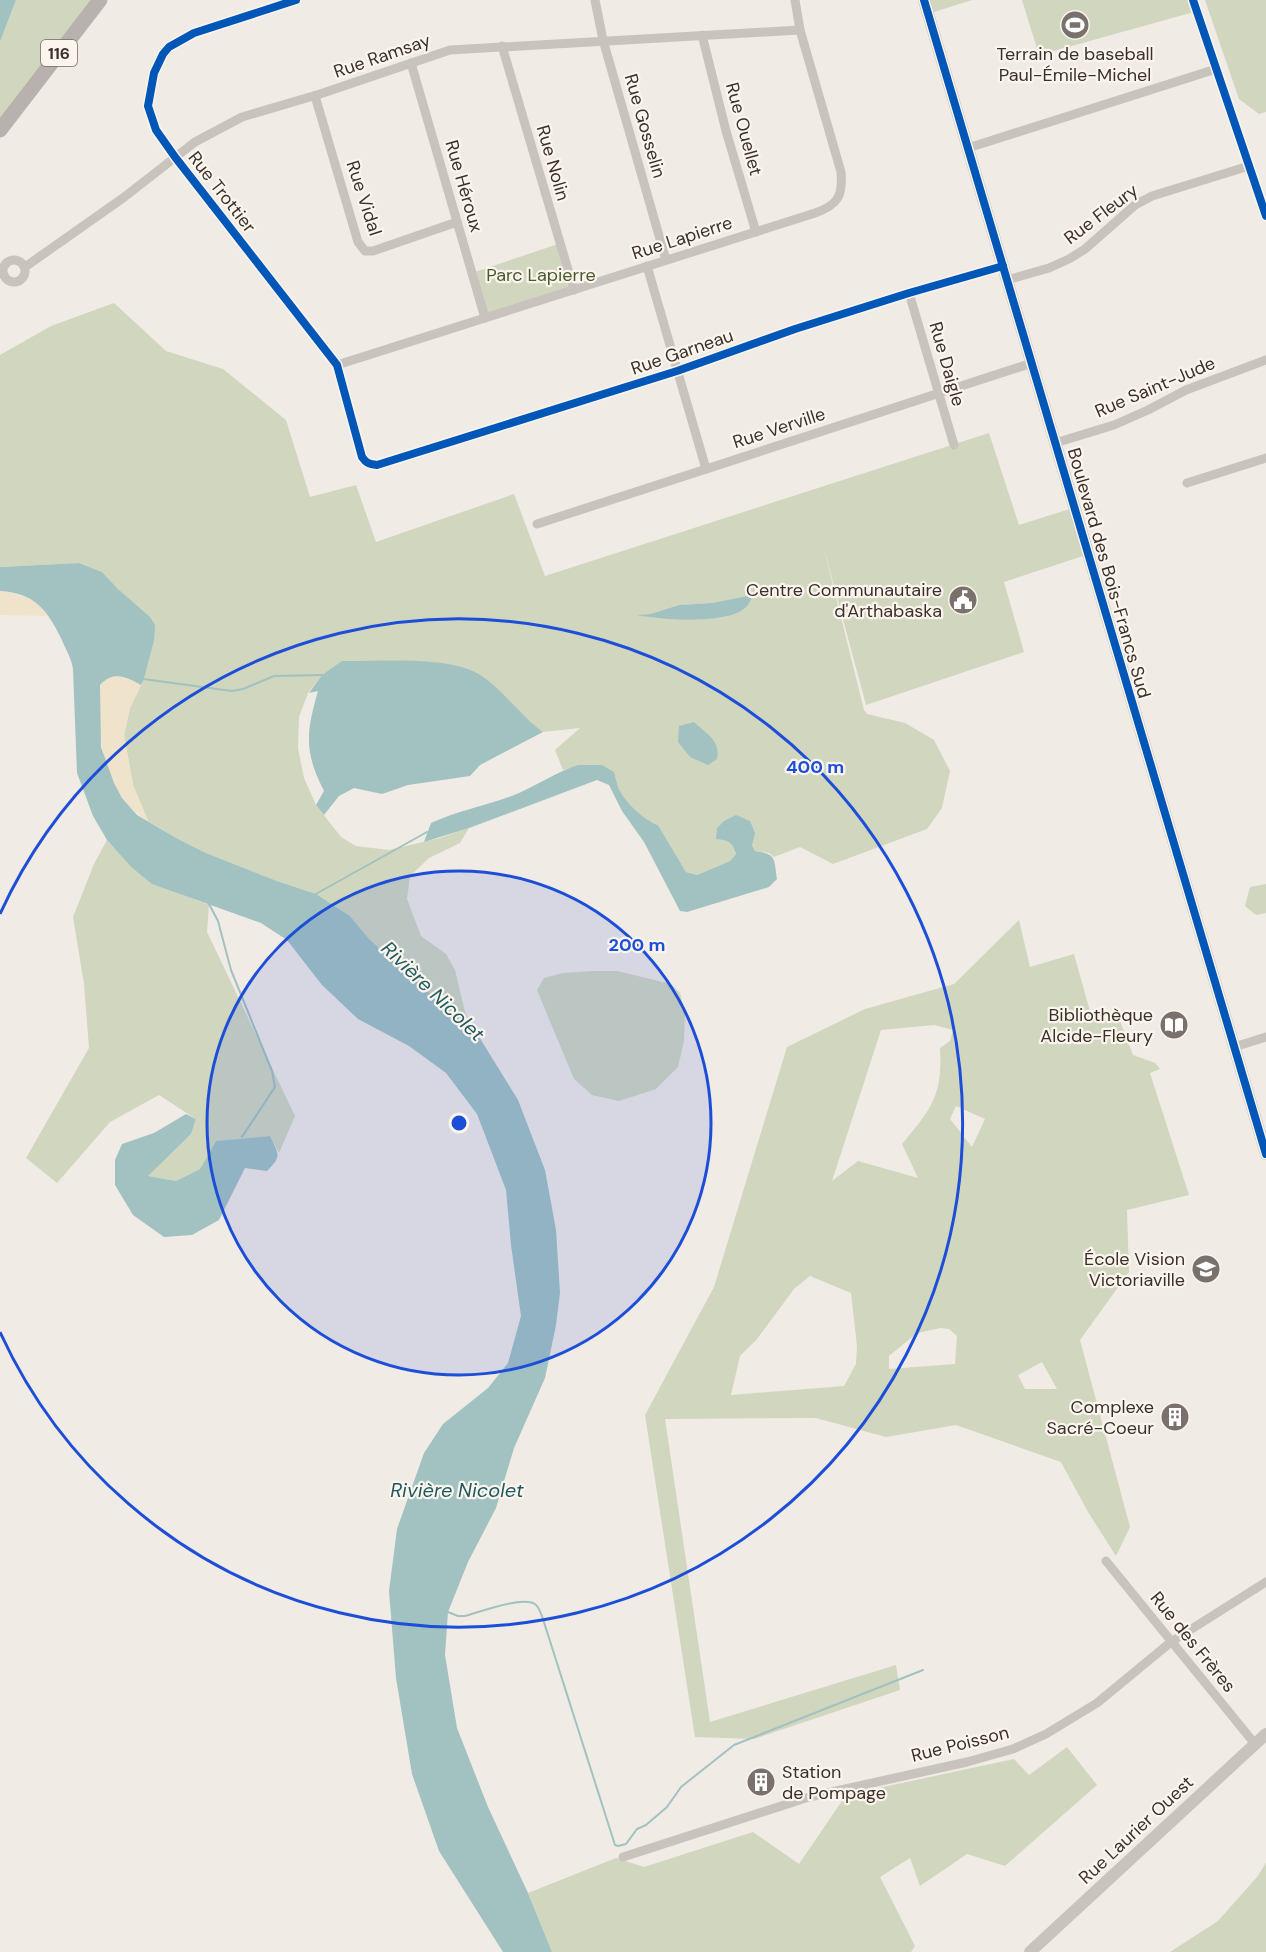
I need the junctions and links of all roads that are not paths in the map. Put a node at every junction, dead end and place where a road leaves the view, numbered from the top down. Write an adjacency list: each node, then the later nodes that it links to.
1 (100, 0): 14 (main road, 116)
2 (297, 0): 16 (street, Rue Trottier)
3 (596, 0): 9 (street, Rue Gosselin)
4 (795, 0): 7 (street, Rue Lapierre)
5 (924, 0): 15 (street, Boulevard des Bois-Francs Sud)
6 (1193, 0): 12 (street)
7 (800, 30): 8 (street, Rue Ramsay); 20 (street, Rue Lapierre)
8 (702, 35): 9 (street, Rue Ramsay); 20 (street, Rue Ouellet)
9 (603, 40): 10 (street, Rue Ramsay); 21 (street, Rue Gosselin)
10 (502, 46): 11 (street, Rue Ramsay); 26 (street, Rue Nolin)
11 (411, 63): 13 (street, Rue Ramsay); 19 (street, Rue Héroux)
12 (1216, 69): 15 (street); 17 (street)
13 (315, 96): 16 (street, Rue Ramsay); 19 (street, Rue Vidal)
14 (0, 130)
15 (968, 148): 23 (street, Boulevard des Bois-Francs Sud)
16 (175, 157): 24 (street, Rue Ramsay); 31 (street, Rue Trottier)
17 (1249, 166): 18 (street); 25 (street, Rue Fleury)
18 (1266, 216)
19 (457, 222): 28 (street, Rue Héroux)
20 (756, 232): 21 (street, Rue Lapierre)
21 (666, 260): 22 (street, Rue Lapierre)
22 (647, 266): 26 (street, Rue Lapierre); 32 (street)
23 (1003, 266): 25 (street, Boulevard des Bois-Francs Sud); 27 (street, Rue Garneau)
24 (25, 267)
25 (1007, 280): 30 (street, Boulevard des Bois-Francs Sud)
26 (574, 290): 28 (street, Rue Lapierre)
27 (909, 292): 32 (street, Rue Garneau); 33 (street, Rue Daigle)
28 (485, 318): 31 (street, Rue Lapierre)
29 (1266, 360): 34 (street, Rue Saint-Jude)
30 (1032, 363): 33 (street, Rue Verville); 34 (street, Boulevard des Bois-Francs Sud)
31 (337, 364): 37 (street, Rue Trottier)
32 (677, 371): 37 (street, Rue Garneau); 38 (street)
33 (938, 393): 35 (street, Rue Daigle); 38 (street, Rue Verville)
34 (1055, 443): 42 (street, Boulevard des Bois-Francs Sud)
35 (954, 445)
36 (1266, 458): 39 (street)
37 (371, 465)
38 (706, 469): 40 (street, Rue Verville)
39 (1187, 483)
40 (537, 524)
41 (1266, 1037): 42 (street)
42 (1234, 1047): 43 (street, Boulevard des Bois-Francs Sud)
43 (1266, 1154)
44 (1106, 1561): 46 (street, Rue des Frères)
45 (1266, 1581): 46 (street, Rue Poisson)
46 (1171, 1642): 48 (street, Rue des Frères); 49 (street, Rue Poisson)
47 (1266, 1734): 48 (street, Rue Laurier Ouest)
48 (1255, 1744): 50 (street, Rue Laurier Ouest)
49 (623, 1857)
50 (1030, 1952)

